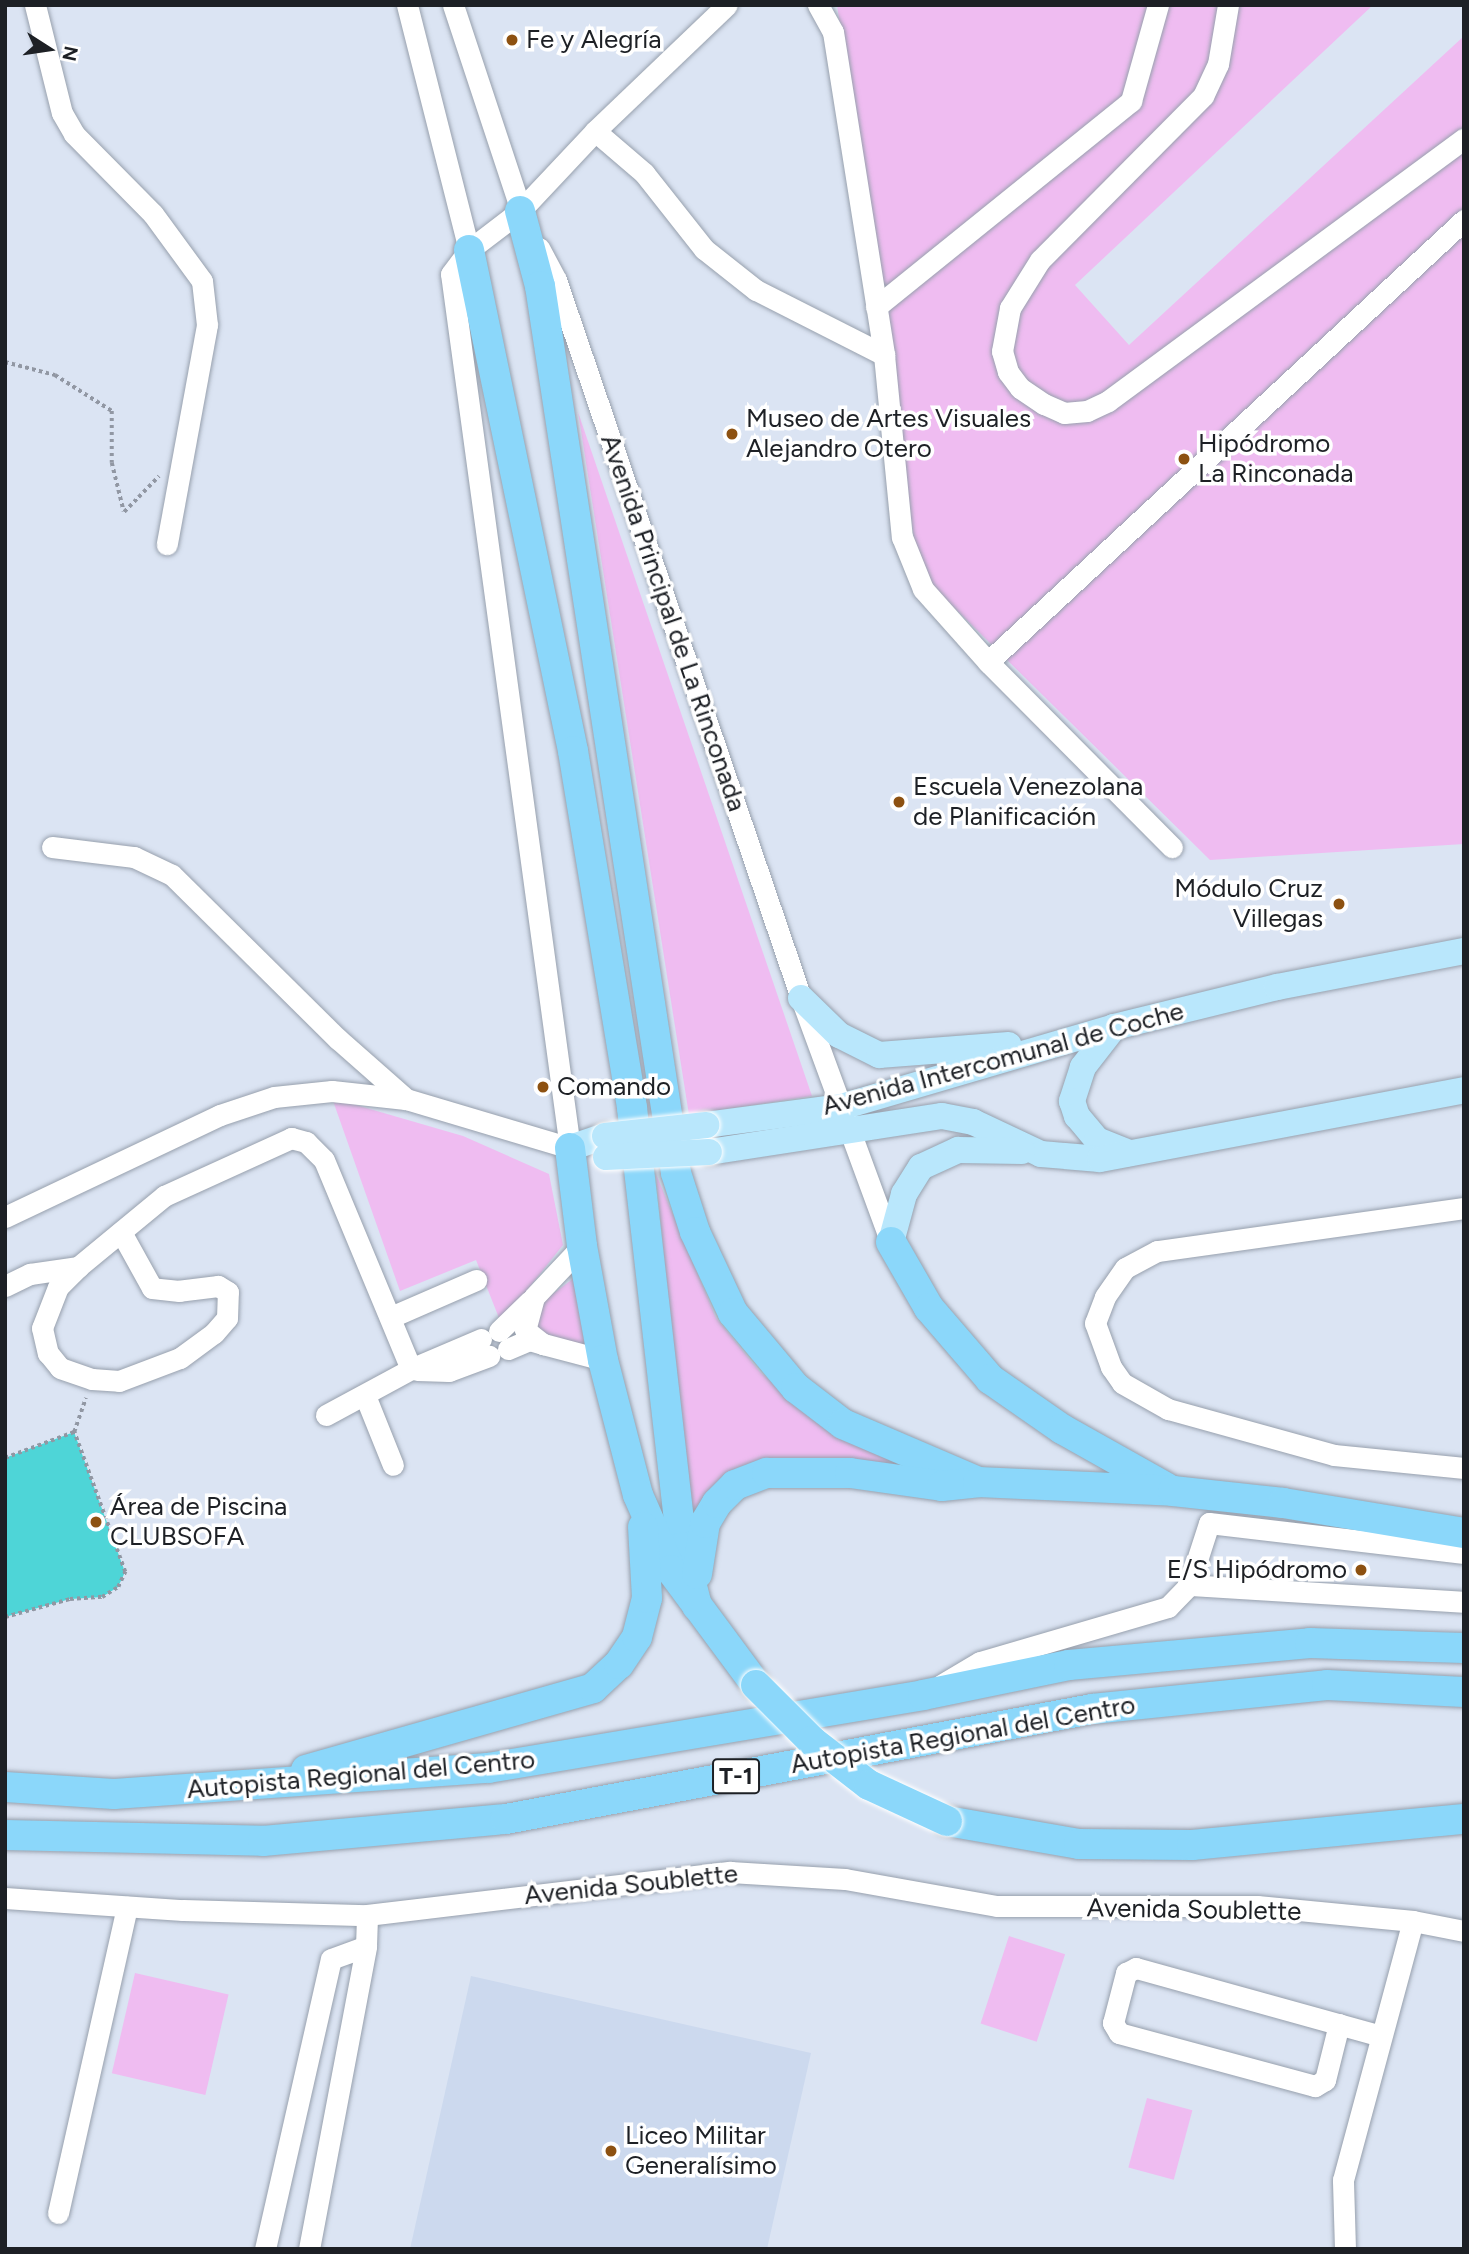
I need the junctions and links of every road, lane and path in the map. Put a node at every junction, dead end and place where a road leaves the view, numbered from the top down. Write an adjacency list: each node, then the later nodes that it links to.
1 (35, 5): 16 (street)
2 (407, 5): 12 (street)
3 (453, 5): 10 (street, Avenida Principal de La Rinconada)
4 (727, 5): 8 (street)
5 (818, 5): 13 (street)
6 (1158, 5): 13 (street)
7 (1228, 5): 9 (street)
8 (595, 131): 10 (street); 14 (street)
9 (1464, 139)
10 (520, 211): 12 (street); 22 (street, Avenida Principal de La Rinconada); 52 (highway)
11 (1464, 220): 18 (street)
12 (469, 250): 28 (street); 59 (highway)
13 (876, 307): 14 (street)
14 (884, 355): 18 (street)
15 (5, 362): 16 (path)
16 (180, 454): 17 (street)
17 (167, 544)
18 (988, 662): 20 (street)
19 (52, 847): 26 (street)
20 (1172, 847)
21 (1464, 951): 23 (main road, Avenida Intercomunal de Coche)
22 (800, 998): 24 (main road); 27 (street, Avenida Principal de La Rinconada)
23 (1114, 1027): 24 (main road, Avenida Intercomunal de Coche); 30 (main road)
24 (1046, 1047): 27 (main road, Avenida Intercomunal de Coche)
25 (1464, 1090): 30 (main road, Avenida Intercomunal de Coche)
26 (406, 1099): 28 (street); 32 (street)
27 (845, 1118): 28 (main road, Avenida Intercomunal de Coche, bridge); 29 (main road, Avenida Intercomunal de Coche); 34 (street, Avenida Principal de La Rinconada)
28 (570, 1148): 35 (highway)
29 (1041, 1154): 30 (main road, Avenida Intercomunal de Coche); 34 (main road)
30 (1138, 1155)
31 (1464, 1208): 51 (street)
32 (5, 1217)
33 (121, 1232): 36 (street); 40 (street); 45 (street)
34 (891, 1242): 53 (highway)
35 (582, 1246): 39 (street); 43 (highway)
36 (78, 1267): 38 (street); 45 (street)
37 (476, 1280): 40 (street)
38 (5, 1286)
39 (534, 1297): 41 (street); 42 (street)
40 (391, 1317): 44 (street)
41 (494, 1344): 42 (street); 44 (street)
42 (543, 1344): 43 (street)
43 (603, 1360): 54 (highway)
44 (411, 1369): 46 (street)
45 (92, 1379): 48 (path)
46 (366, 1398): 47 (street); 50 (street)
47 (326, 1415)
48 (74, 1432): 49 (path); 60 (path)
49 (5, 1458)
50 (393, 1465)
51 (1464, 1468)
52 (978, 1482): 53 (highway); 59 (highway)
53 (1173, 1491): 55 (highway)
54 (638, 1495): 59 (highway); 64 (highway)
55 (1464, 1533)
56 (1464, 1553): 57 (street)
57 (1189, 1584): 58 (street); 63 (street)
58 (1464, 1602)
59 (697, 1606): 66 (highway, bridge)
60 (5, 1617)
61 (1464, 1648): 63 (highway, Autopista Regional del Centro / T-1)
62 (1464, 1692): 67 (highway, Autopista Regional del Centro / T-1)
63 (923, 1695): 64 (highway, Autopista Regional del Centro / T-1)
64 (245, 1786): 65 (highway, Autopista Regional del Centro / T-1)
65 (5, 1787)
66 (1464, 1819)
67 (5, 1835)
68 (5, 1898): 69 (street, Avenida Soublette)
69 (127, 1906): 70 (street, Avenida Soublette); 76 (street)
70 (367, 1915): 71 (street, Avenida Soublette); 73 (street)
71 (1413, 1921): 72 (street, Avenida Soublette); 75 (street)
72 (1464, 1931)
73 (366, 1946): 77 (street); 78 (street)
74 (1339, 2025): 74 (street); 75 (street)
75 (1381, 2036): 79 (street)
76 (58, 2213)
77 (265, 2249)
78 (309, 2249)
79 (1345, 2249)

